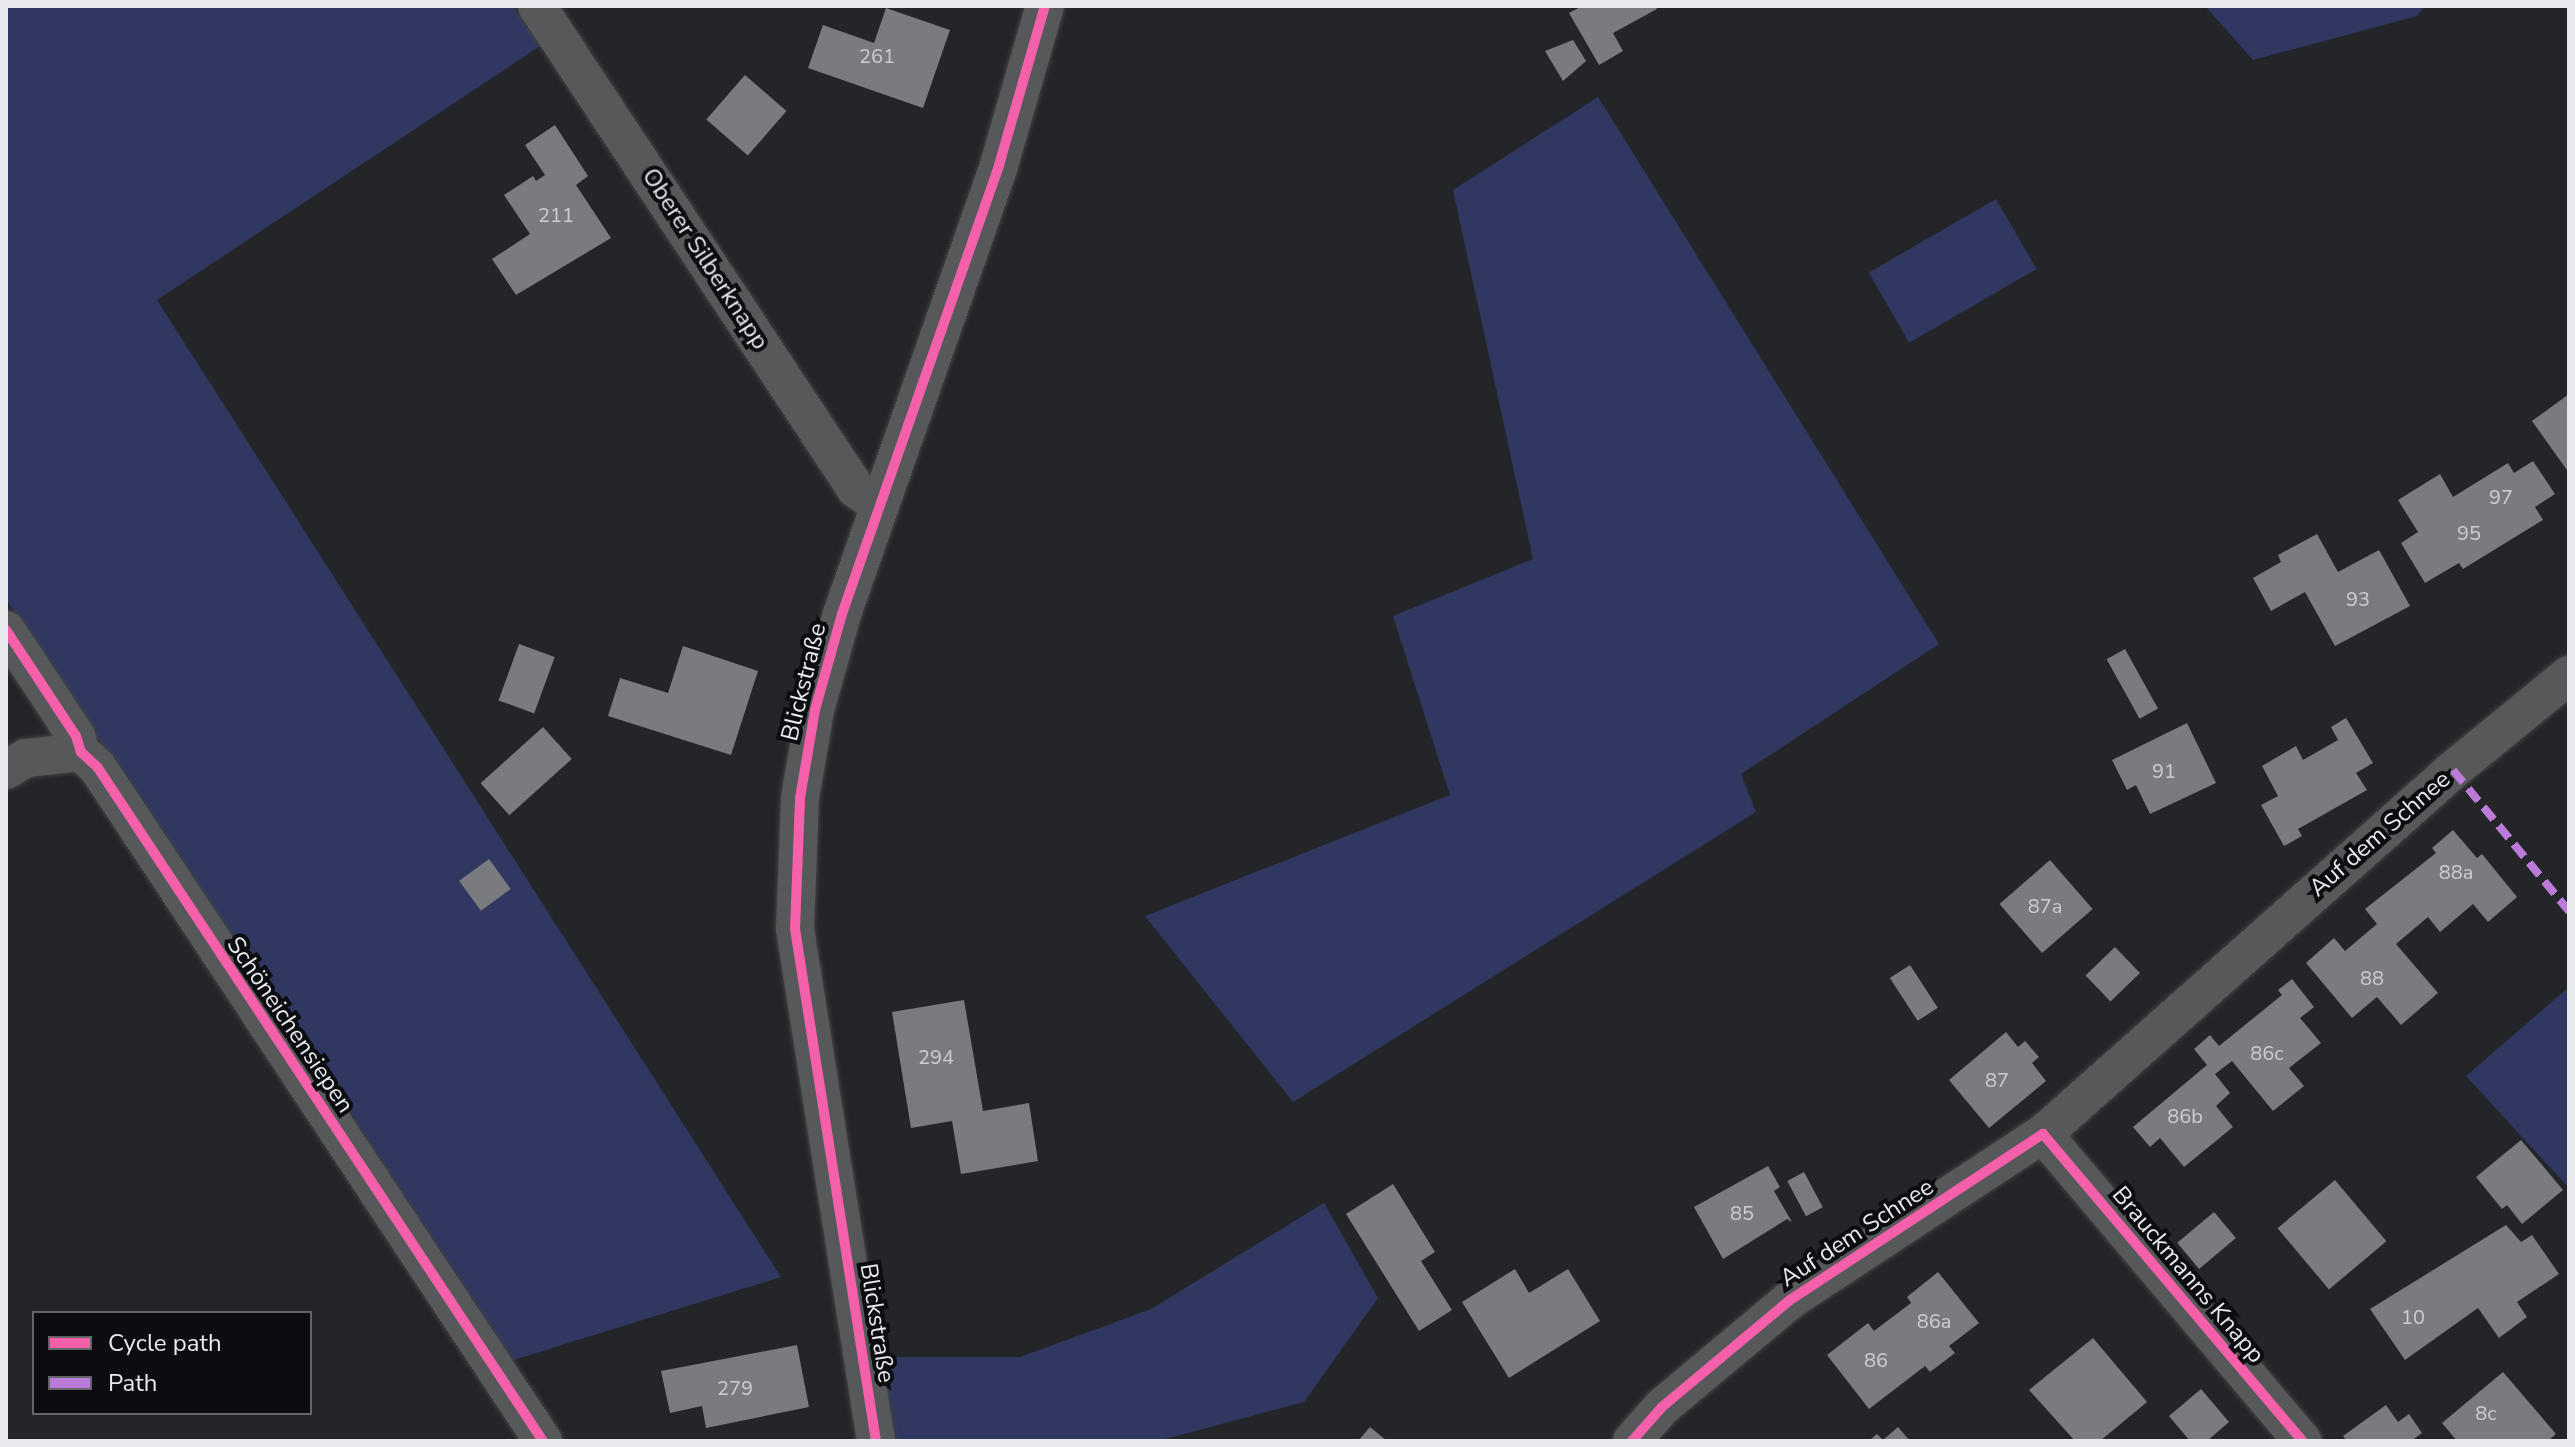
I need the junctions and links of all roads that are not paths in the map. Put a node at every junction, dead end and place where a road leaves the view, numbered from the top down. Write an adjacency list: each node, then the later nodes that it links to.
1 (537, 6): 3 (street, Oberer Silberknapp)
2 (1045, 6): 3 (street, Blickstraße)
3 (880, 505): 10 (street, Blickstraße)
4 (6, 630): 6 (street, Schöneichensiepen)
5 (2569, 675): 8 (street, Auf dem Schnee)
6 (81, 752): 7 (street); 9 (street, Schöneichensiepen)
7 (6, 770)
8 (2043, 1134): 11 (street, Auf dem Schnee); 12 (street, Brauckmanns Knapp)
9 (543, 1441)
10 (876, 1441)
11 (1632, 1441)
12 (2302, 1441)

